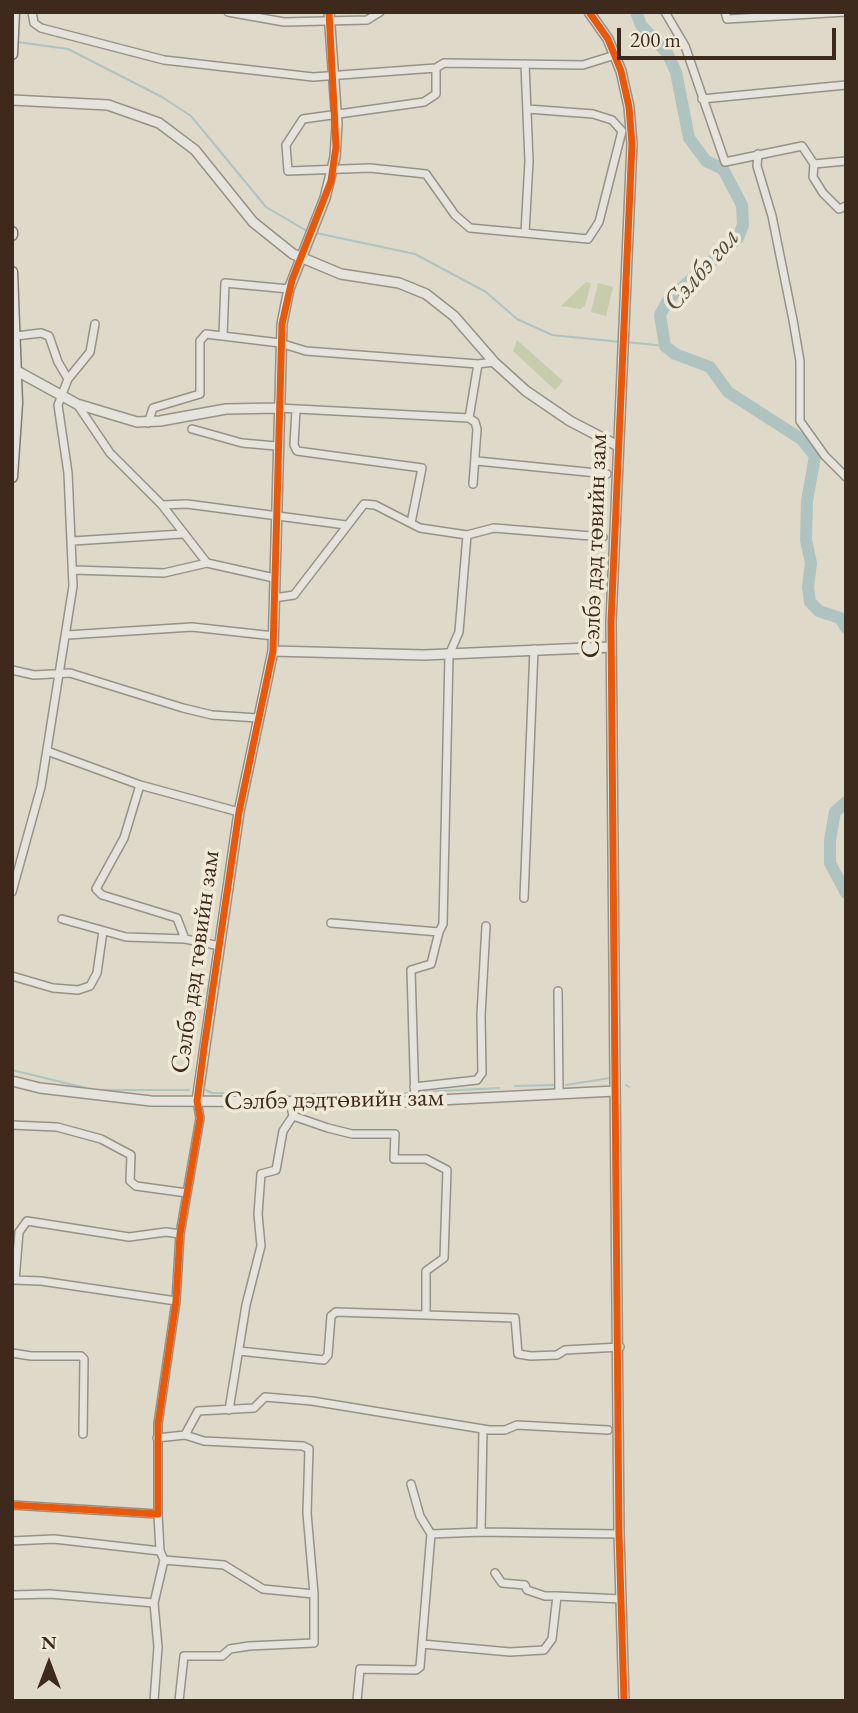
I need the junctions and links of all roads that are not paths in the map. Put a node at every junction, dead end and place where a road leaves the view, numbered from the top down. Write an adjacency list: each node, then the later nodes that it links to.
1 (14, 12): 10 (main road)
2 (32, 12): 14 (street)
3 (228, 12): 9 (street)
4 (380, 12): 9 (street)
5 (589, 12): 11 (street, Сэлбэ дэд төвийн зам)
6 (665, 12): 16 (street)
7 (725, 12): 8 (street)
8 (846, 12)
9 (329, 17): 14 (street)
10 (13, 52)
11 (615, 55): 12 (street); 46 (street, Сэлбэ дэд төвийн зам)
12 (525, 64): 13 (street); 18 (street)
13 (436, 68): 14 (street); 19 (street)
14 (333, 77): 19 (street)
15 (846, 85): 16 (street)
16 (702, 99): 20 (street)
17 (12, 100): 26 (street, Сэлбэ дэд төвийн зам)
18 (528, 109): 25 (street); 25 (street)
19 (336, 113): 23 (street); 23 (street)
20 (758, 154): 22 (street); 50 (street)
21 (846, 161): 22 (street)
22 (814, 164): 24 (street)
23 (333, 169): 25 (street); 26 (street)
24 (846, 206)
25 (524, 233)
26 (302, 254): 28 (street, Сэлбэ дэд төвийн зам); 34 (street, Сэлбэ дэд төвийн зам)
27 (12, 272): 31 (main road)
28 (289, 289): 30 (street); 32 (street, Сэлбэ дэд төвийн зам)
29 (95, 324): 37 (street)
30 (223, 335): 32 (street); 43 (street)
31 (16, 336): 33 (main road); 37 (street)
32 (280, 343): 35 (street); 40 (street, Сэлбэ дэд төвийн зам)
33 (14, 352): 36 (main road)
34 (494, 362): 35 (street); 46 (street, Сэлбэ дэд төвийн зам)
35 (478, 363): 42 (street)
36 (17, 371): 38 (street); 49 (main road)
37 (68, 379): 38 (street)
38 (60, 397): 39 (street); 59 (street)
39 (76, 404): 43 (street); 52 (street)
40 (278, 408): 41 (street); 43 (street); 45 (street, Сэлбэ дэд төвийн зам)
41 (296, 409): 42 (street); 54 (street)
42 (469, 418): 47 (street)
43 (148, 423)
44 (192, 429): 45 (street)
45 (276, 446): 53 (street, Сэлбэ дэд төвийн зам)
46 (618, 446): 66 (street, Сэлбэ дэд төвийн зам)
47 (477, 461): 48 (street); 51 (street)
48 (607, 474)
49 (12, 477)
50 (846, 477)
51 (473, 484)
52 (162, 505): 53 (street); 56 (street)
53 (277, 517): 55 (street); 62 (street, Сэлбэ дэд төвийн зам)
54 (411, 523): 55 (street); 57 (street)
55 (346, 525): 63 (street)
56 (183, 534): 59 (street); 60 (street)
57 (467, 535): 58 (street); 69 (street)
58 (603, 537)
59 (73, 541): 61 (street)
60 (207, 563): 61 (street); 62 (street)
61 (74, 570): 64 (street)
62 (274, 578): 63 (street, Сэлбэ дэд төвийн зам)
63 (274, 598): 65 (street, Сэлбэ дэд төвийн зам)
64 (67, 635): 65 (street); 71 (street)
65 (274, 636): 68 (street, Сэлбэ дэд төвийн зам)
66 (611, 647): 67 (street, Сэлбэ дэд төвийн зам); 89 (street, Сэлбэ дэд төвийн зам)
67 (534, 649): 69 (street, Сэлбэ дэд төвийн зам); 77 (street)
68 (273, 651): 69 (street, Сэлбэ дэд төвийн зам); 72 (street, Сэлбэ дэд төвийн зам)
69 (449, 655): 82 (street)
70 (12, 670): 71 (street)
71 (60, 672): 72 (street); 73 (street)
72 (258, 718): 75 (street, Сэлбэ дэд төвийн зам)
73 (47, 751): 74 (street); 76 (street)
74 (140, 785): 75 (street); 83 (street)
75 (239, 812): 84 (street, Сэлбэ дэд төвийн зам)
76 (12, 892)
77 (524, 898)
78 (62, 919): 81 (street)
79 (331, 923): 82 (street)
80 (486, 926): 88 (street)
81 (103, 931): 83 (street); 85 (street)
82 (439, 932): 88 (street)
83 (185, 939): 84 (street)
84 (220, 946): 91 (street, Сэлбэ дэд төвийн зам)
85 (12, 976)
86 (558, 991): 90 (street)
87 (12, 1081): 91 (street, Сэлбэ дэдтөвийн зам)
88 (414, 1087): 93 (street)
89 (615, 1091): 90 (street, Сэлбэ дэдтөвийн зам); 101 (street, Сэлбэ дэд төвийн зам)
90 (558, 1093): 93 (street, Сэлбэ дэдтөвийн зам)
91 (197, 1101): 92 (street, Сэлбэ дэдтөвийн зам); 96 (street)
92 (290, 1102): 93 (street, Сэлбэ дэдтөвийн зам); 94 (street)
93 (415, 1102)
94 (293, 1116): 100 (street); 102 (street)
95 (12, 1125): 96 (street)
96 (187, 1193): 97 (street)
97 (180, 1234): 98 (street); 99 (street)
98 (13, 1280): 99 (street)
99 (176, 1301): 110 (street)
100 (426, 1314): 101 (street); 102 (street)
101 (620, 1347): 116 (street, Сэлбэ дэд төвийн зам)
102 (239, 1351): 105 (street)
103 (13, 1353): 104 (street); 108 (street)
104 (12, 1361)
105 (229, 1410): 106 (street); 109 (street)
106 (483, 1429): 107 (street); 114 (street)
107 (608, 1430)
108 (83, 1434)
109 (185, 1435): 110 (street); 121 (street)
110 (157, 1438): 113 (street)
111 (411, 1484): 115 (street)
112 (12, 1504): 113 (street)
113 (158, 1514): 118 (street)
114 (481, 1532): 115 (street); 116 (street)
115 (431, 1534): 126 (street)
116 (620, 1534): 124 (street, Сэлбэ дэд төвийн зам)
117 (12, 1541): 118 (street)
118 (160, 1551): 119 (street)
119 (164, 1560): 121 (street); 125 (street)
120 (495, 1573): 123 (street)
121 (314, 1594): 128 (street)
122 (12, 1595): 125 (street)
123 (556, 1596): 124 (street); 126 (street)
124 (621, 1599): 130 (street, Сэлбэ дэд төвийн зам)
125 (154, 1603): 127 (street)
126 (422, 1644): 129 (street)
127 (154, 1701)
128 (179, 1701)
129 (358, 1701)
130 (624, 1701)

